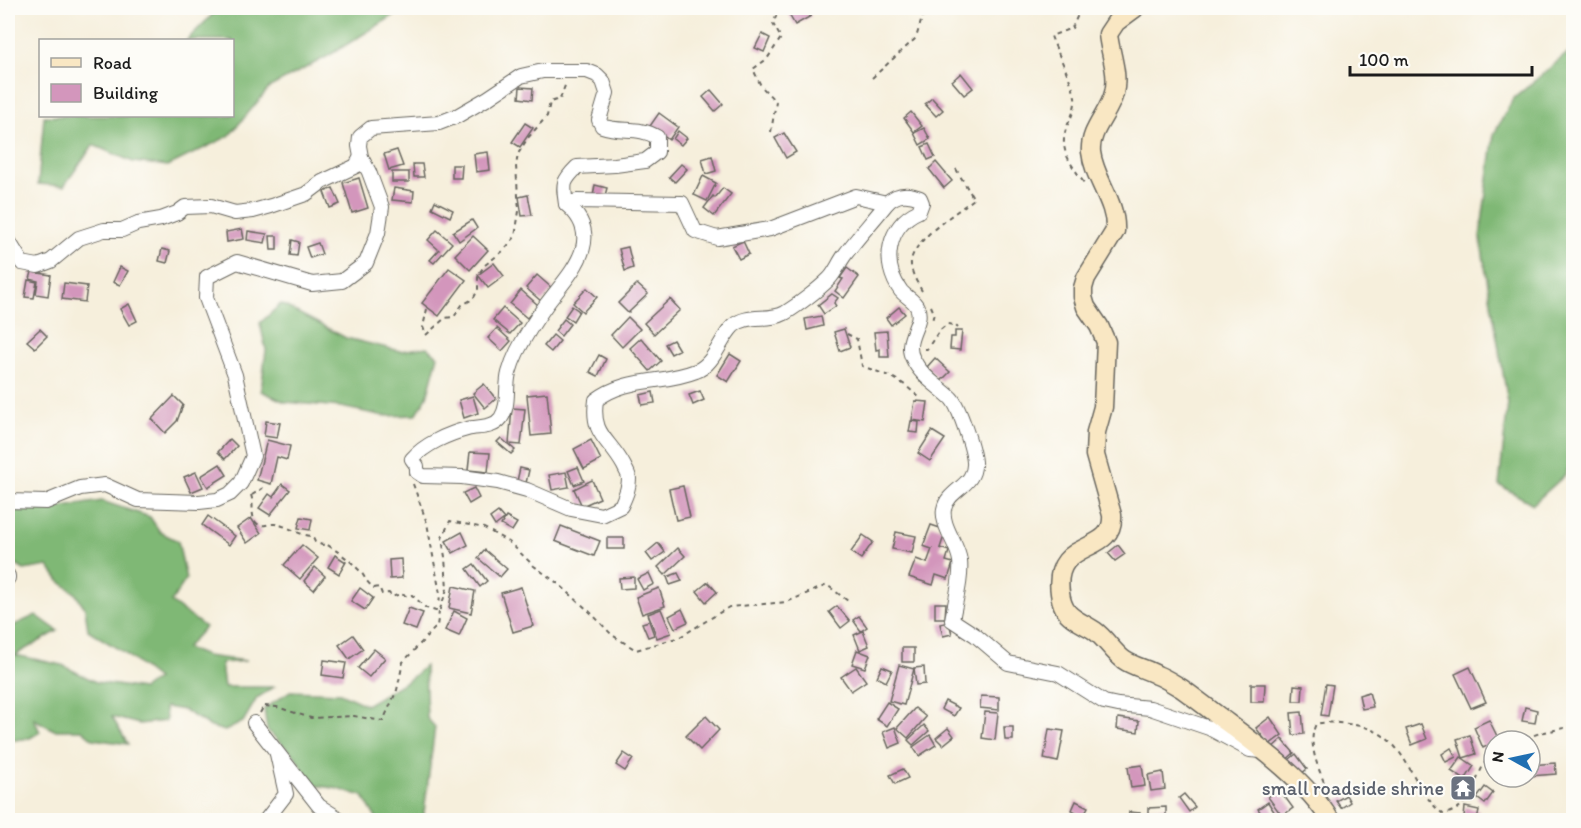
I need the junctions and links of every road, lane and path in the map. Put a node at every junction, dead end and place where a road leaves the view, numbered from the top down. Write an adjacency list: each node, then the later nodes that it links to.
1 (788, 8): 7 (path)
2 (925, 8): 6 (path)
3 (1081, 8): 10 (path)
4 (1135, 8): 31 (main road)
5 (566, 71): 8 (street); 12 (street); 16 (path)
6 (872, 78)
7 (771, 132)
8 (361, 157): 13 (street); 24 (street)
9 (956, 169): 14 (path)
10 (1085, 185)
11 (887, 203): 12 (street); 20 (street); 22 (street)
12 (566, 204): 22 (street)
13 (8, 240)
14 (922, 291)
15 (929, 300): 17 (path)
16 (427, 309)
17 (931, 325)
18 (958, 328): 20 (path)
19 (848, 334): 21 (path)
20 (910, 352): 31 (street)
21 (920, 398)
22 (417, 466): 26 (path)
23 (251, 495): 26 (path)
24 (8, 501)
25 (848, 601): 26 (path)
26 (439, 612): 27 (path)
27 (254, 723): 30 (street)
28 (1574, 726): 29 (path)
29 (1542, 733)
30 (276, 752): 34 (street); 35 (street)
31 (1266, 752): 36 (main road)
32 (1482, 770): 33 (path)
33 (1327, 789)
34 (266, 820)
35 (341, 820)
36 (1330, 820)

